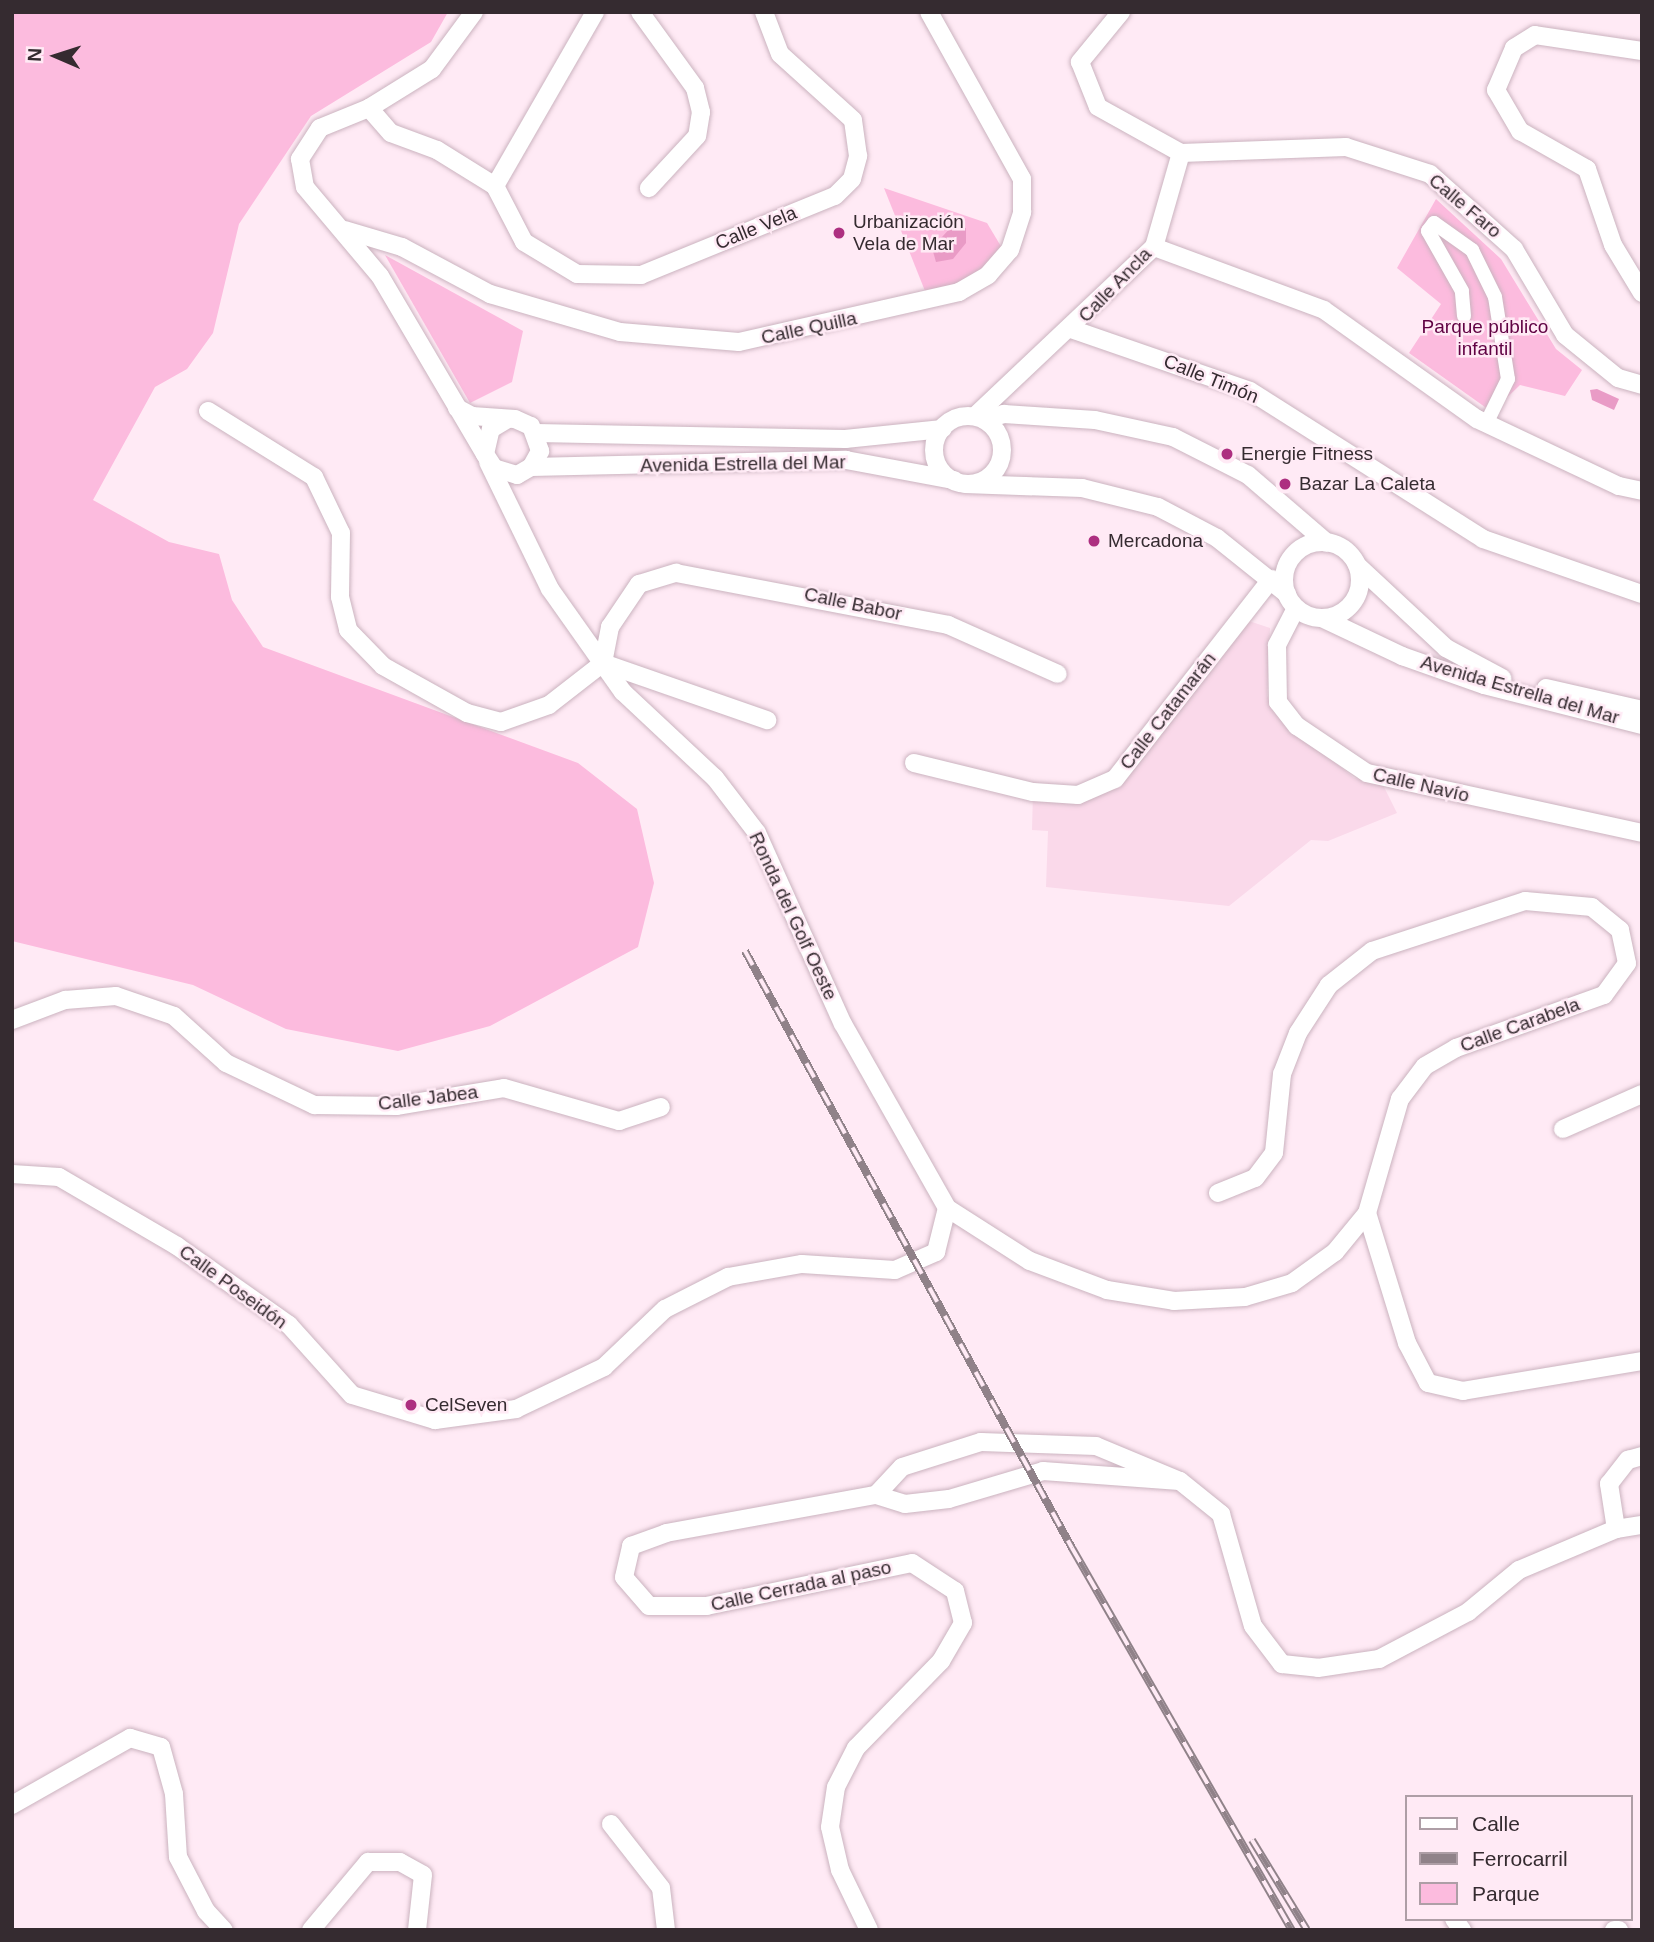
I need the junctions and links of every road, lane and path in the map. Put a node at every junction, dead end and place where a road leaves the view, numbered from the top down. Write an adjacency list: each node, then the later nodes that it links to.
1 (474, 12): 8 (street, Ronda del Golf Oeste)
2 (595, 12): 10 (street)
3 (640, 12): 11 (street)
4 (764, 12): 10 (street, Calle Vela)
5 (929, 12): 12 (street, Calle Quilla)
6 (1121, 12): 9 (street)
7 (1642, 51): 14 (street)
8 (369, 108): 10 (street); 12 (street, Ronda del Golf Oeste)
9 (1181, 153): 13 (street, Calle Ancla); 17 (street, Calle Faro)
10 (495, 186)
11 (649, 188)
12 (345, 230): 18 (street, Ronda del Golf Oeste)
13 (1154, 247): 16 (street, Calle Ancla); 22 (street)
14 (1641, 292)
15 (1464, 316): 22 (street)
16 (1071, 329): 20 (street, Calle Ancla); 33 (street, Calle Timón)
17 (1642, 384)
18 (457, 408): 21 (street); 25 (street, Ronda del Golf Oeste)
19 (208, 411): 36 (street)
20 (980, 418): 23 (street); 27 (street); 30 (street)
21 (506, 420): 24 (street); 25 (street)
22 (1486, 424): 28 (street)
23 (942, 429): 24 (street, Avenida Estrella del Mar); 27 (street)
24 (536, 433): 26 (street)
25 (487, 458): 26 (street); 29 (street, Ronda del Golf Oeste)
26 (524, 471): 27 (street, Avenida Estrella del Mar); 29 (street)
27 (959, 482): 32 (street, Avenida Estrella del Mar)
28 (1642, 491)
29 (512, 510): 36 (street, Ronda del Golf Oeste)
30 (1326, 543): 31 (street); 34 (street)
31 (1357, 565): 35 (street); 38 (street, Avenida Estrella del Mar)
32 (1270, 579): 34 (street, Avenida Estrella del Mar); 41 (street, Calle Catamarán)
33 (1642, 594)
34 (1292, 601): 35 (street); 42 (street, Calle Navío)
35 (1322, 618): 40 (street, Avenida Estrella del Mar)
36 (603, 663): 37 (street, Calle Babor); 39 (street); 49 (street, Ronda del Golf Oeste)
37 (1058, 674)
38 (1642, 710)
39 (766, 720)
40 (1642, 725)
41 (914, 763)
42 (1642, 833)
43 (12, 1020): 45 (street, Calle Jabea)
44 (1642, 1094): 46 (street)
45 (661, 1107)
46 (1563, 1129)
47 (12, 1174): 49 (street, Calle Poseidón)
48 (1218, 1193): 50 (street, Calle Carabela)
49 (947, 1208): 50 (street, Calle Carabela)
50 (1367, 1213): 51 (street)
51 (1642, 1361)
52 (1642, 1456): 56 (street)
53 (1180, 1481): 54 (street, Calle Cerrada al paso); 54 (street); 56 (street)
54 (876, 1495): 63 (street, Calle Cerrada al paso)
55 (1642, 1525): 56 (street)
56 (1616, 1529)
57 (12, 1805): 59 (street)
58 (611, 1824): 62 (street)
59 (225, 1930)
60 (311, 1930): 61 (street)
61 (416, 1930)
62 (666, 1930)
63 (869, 1930)

